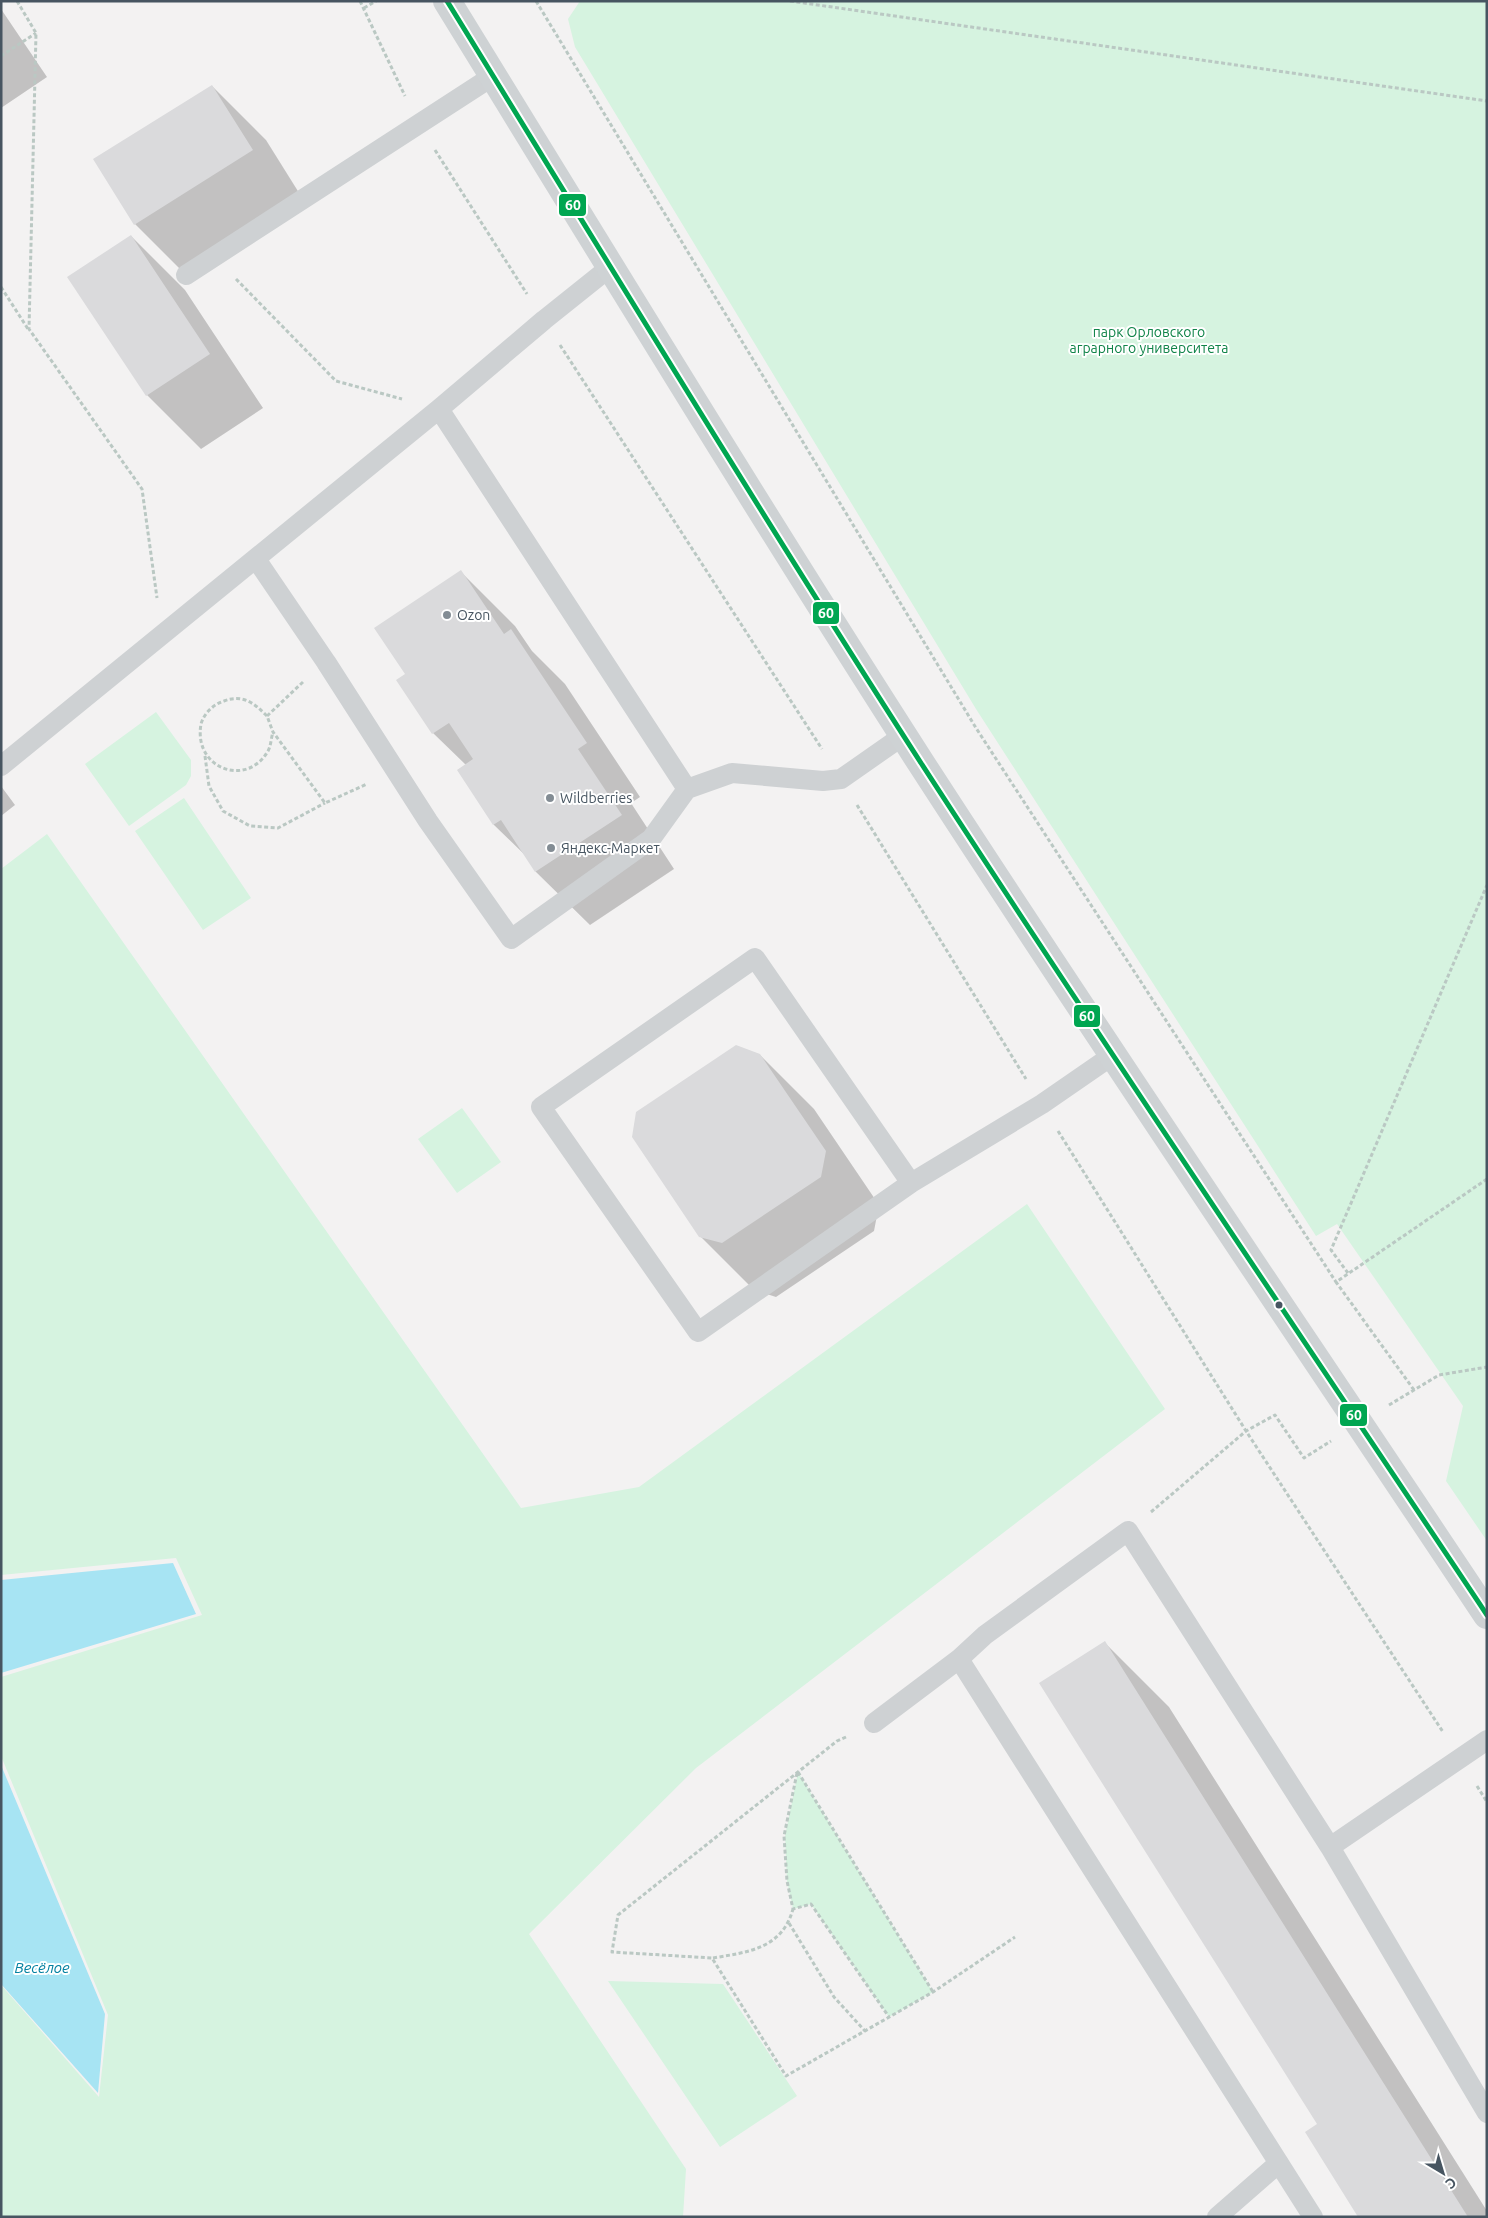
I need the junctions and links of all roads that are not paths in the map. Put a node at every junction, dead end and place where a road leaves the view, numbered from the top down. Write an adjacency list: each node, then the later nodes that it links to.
1 (447, 1): 2 (main road)
2 (493, 76): 3 (main road); 4 (lane)
3 (609, 268): 5 (lane); 7 (main road)
4 (186, 276)
5 (439, 410): 6 (lane); 9 (lane)
6 (256, 559): 8 (lane); 9 (lane)
7 (904, 735): 9 (lane); 10 (main road)
8 (1, 766)
9 (687, 789)
10 (1113, 1055): 11 (lane); 12 (main road)
11 (912, 1183): 11 (lane)
12 (1487, 1615)
13 (958, 1659): 14 (lane); 16 (lane); 18 (lane)
14 (874, 1723)
15 (1487, 1740): 16 (lane)
16 (1330, 1847): 17 (lane)
17 (1487, 2113)
18 (1280, 2163): 19 (lane); 20 (lane)
19 (1217, 2217)
20 (1313, 2217)

